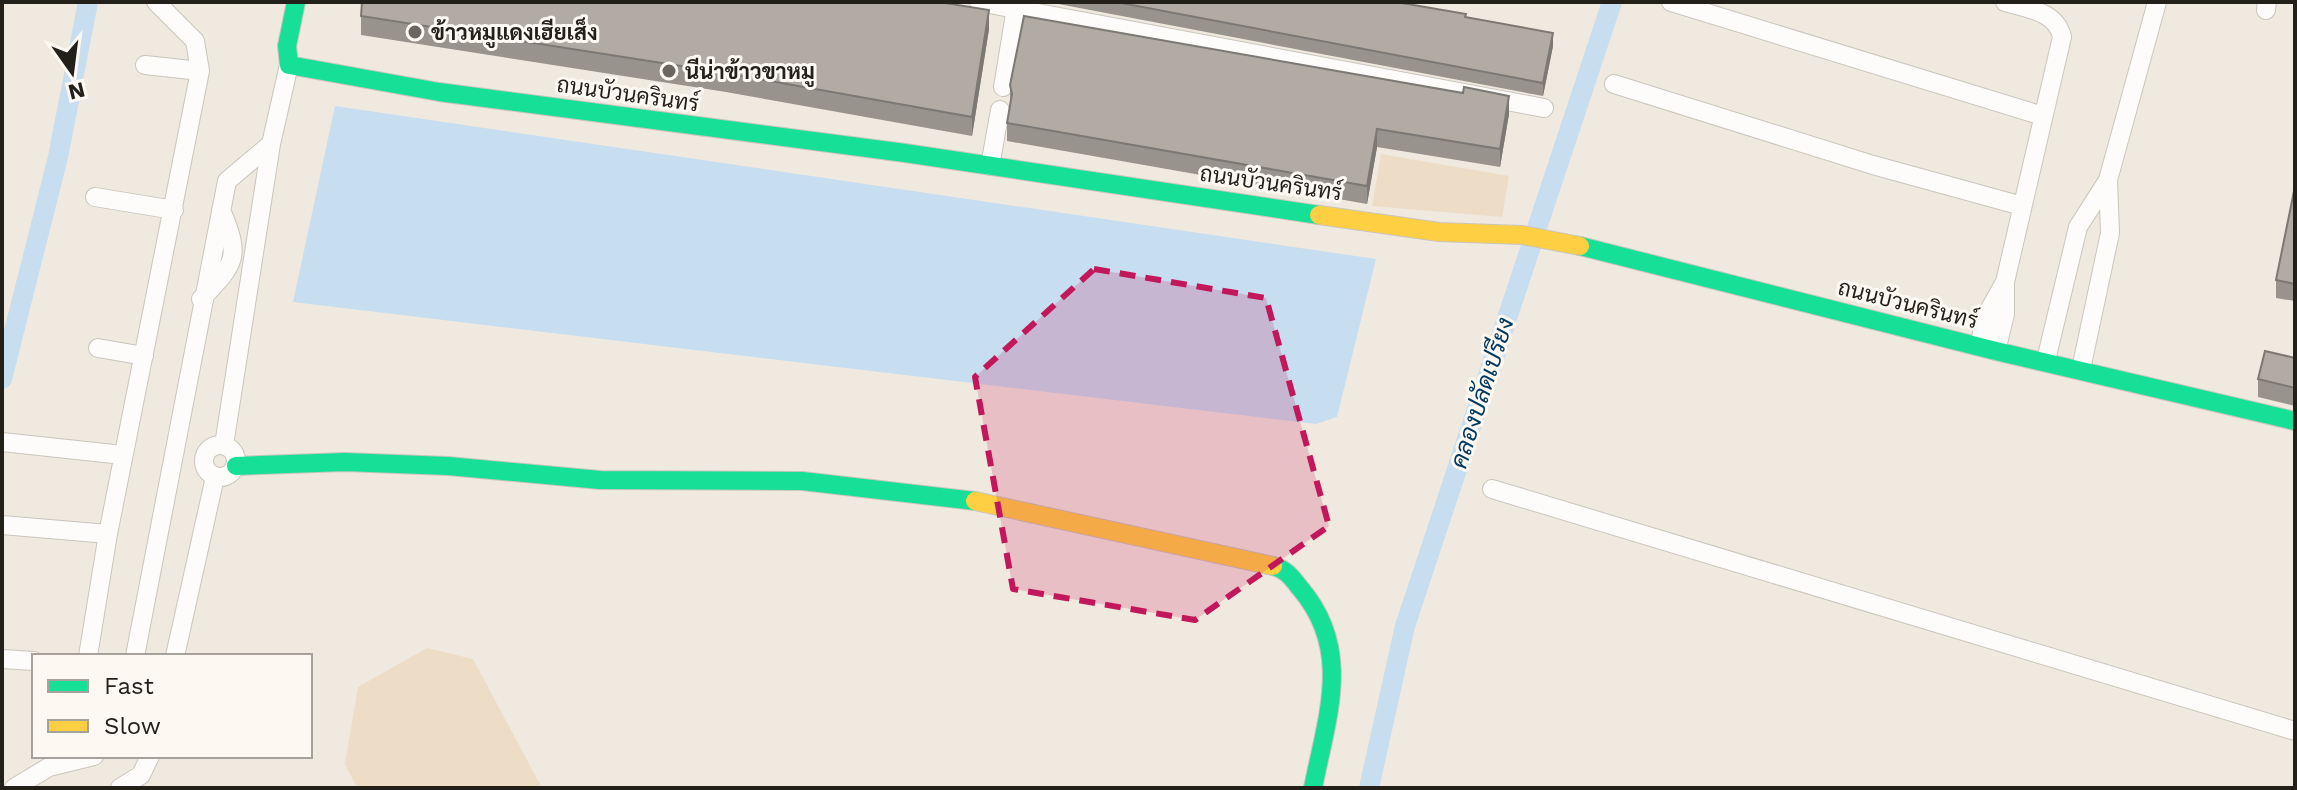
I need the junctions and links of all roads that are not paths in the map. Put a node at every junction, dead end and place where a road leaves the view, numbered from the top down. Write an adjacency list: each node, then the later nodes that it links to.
1 (156, 2): 10 (street)
2 (296, 2): 9 (street)
3 (979, 2): 7 (street)
4 (1671, 2): 15 (street)
5 (2005, 2): 15 (street)
6 (2157, 2): 18 (street)
7 (1016, 8): 12 (street); 13 (street)
8 (145, 65): 10 (street)
9 (289, 65): 16 (street); 17 (street, ถนนบัวนครินทร์)
10 (200, 71): 21 (street)
11 (1614, 84): 20 (street)
12 (1003, 87)
13 (1544, 108)
14 (1000, 110): 17 (street)
15 (2043, 116): 20 (street)
16 (271, 144): 29 (street); 37 (street)
17 (990, 166): 23 (street, ถนนบัวนครินทร์)
18 (2108, 180): 25 (street); 26 (street)
19 (95, 197): 21 (street)
20 (2022, 206): 23 (street)
21 (174, 210): 24 (street)
22 (98, 348): 24 (street)
23 (1988, 348): 25 (street, ถนนบัวนครินทร์)
24 (144, 356): 30 (street)
25 (2046, 360): 26 (street, ถนนบัวนครินทร์)
26 (2081, 369): 27 (street, ถนนบัวนครินทร์)
27 (2295, 421)
28 (2, 442): 30 (street)
29 (224, 445): 31 (street); 32 (street)
30 (123, 455): 35 (street)
31 (236, 466): 32 (street); 46 (street)
32 (215, 477): 38 (street)
33 (1492, 489): 41 (street)
34 (2, 525): 35 (street)
35 (108, 534): 36 (street)
36 (88, 654)
37 (135, 654)
38 (175, 654)
39 (2, 659): 40 (street)
40 (32, 661)
41 (2295, 731)
42 (86, 758): 44 (street)
43 (149, 758): 45 (street)
44 (14, 788)
45 (120, 788)
46 (1313, 788)

